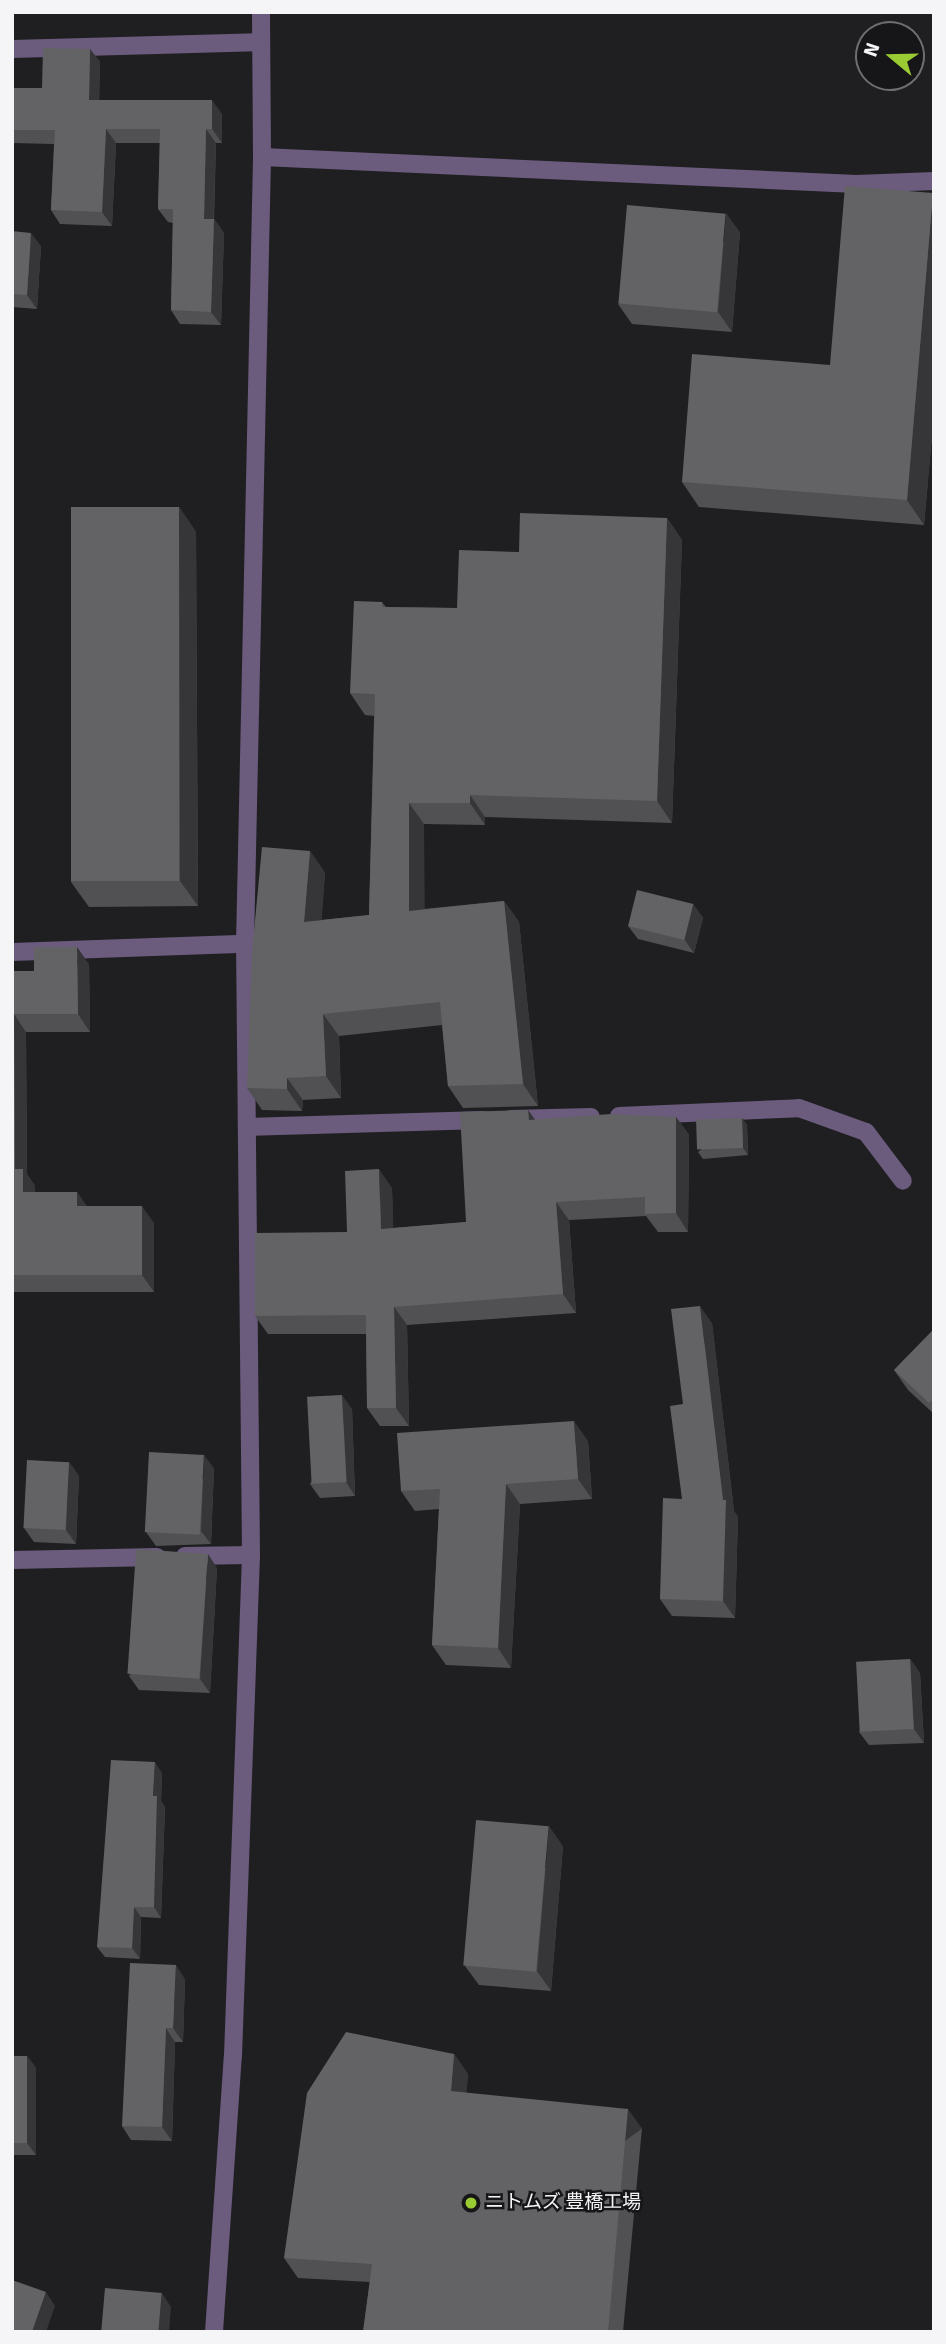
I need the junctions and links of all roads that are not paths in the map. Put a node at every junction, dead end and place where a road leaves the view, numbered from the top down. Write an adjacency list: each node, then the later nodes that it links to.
1 (261, 12): 2 (street)
2 (260, 41): 3 (street); 4 (street)
3 (12, 49)
4 (262, 157): 5 (street); 6 (street)
5 (934, 181)
6 (245, 944): 7 (street); 8 (street)
7 (12, 952)
8 (248, 1127): 9 (street); 10 (street)
9 (902, 1181)
10 (251, 1555): 11 (street); 12 (street)
11 (12, 1560)
12 (214, 2332)

